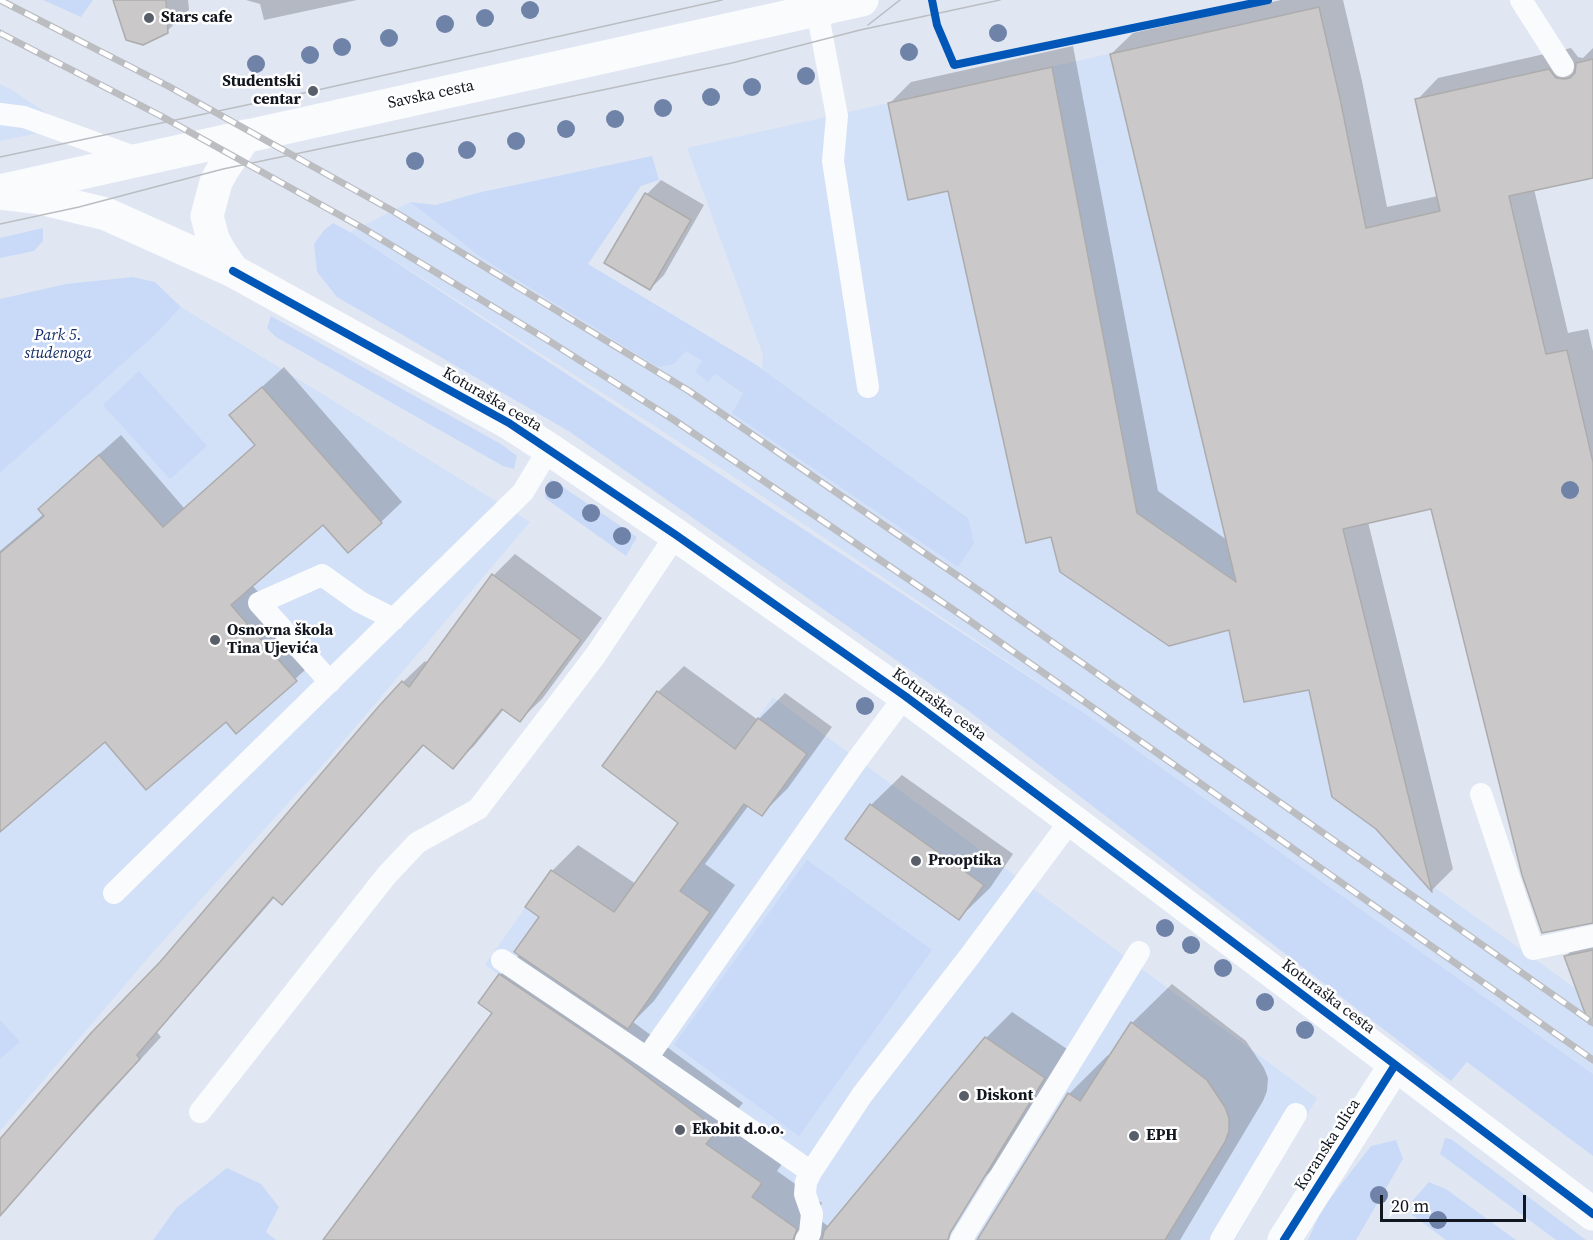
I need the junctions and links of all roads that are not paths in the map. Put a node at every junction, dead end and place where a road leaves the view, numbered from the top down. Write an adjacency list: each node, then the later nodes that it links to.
1 (862, 0): 3 (street, Savska cesta)
2 (1521, 0): 4 (lane)
3 (808, 5): 6 (street, Savska cesta); 10 (lane)
4 (1563, 66)
5 (1, 114): 7 (lane)
6 (245, 136): 7 (street, Savska cesta); 9 (street, Koturaška cesta)
7 (141, 160): 8 (street, Savska cesta)
8 (0, 192): 9 (street, Koturaška cesta)
9 (233, 271): 11 (street, Koturaška cesta)
10 (868, 387)
11 (549, 449): 12 (street, Koturaška cesta); 13 (lane)
12 (676, 535): 15 (street, Koturaška cesta); 24 (lane)
13 (394, 619): 14 (lane); 14 (lane)
14 (330, 682): 18 (lane)
15 (904, 696): 17 (street, Koturaška cesta); 22 (lane)
16 (1481, 794): 19 (lane)
17 (1071, 820): 23 (street, Koturaška cesta); 26 (lane)
18 (114, 893)
19 (1593, 936)
20 (1139, 952): 29 (lane)
21 (502, 960): 22 (lane)
22 (646, 1058): 26 (lane)
23 (1395, 1065): 27 (street, Koturaška cesta); 31 (street, Koranska ulica)
24 (200, 1112)
25 (1296, 1114): 30 (lane)
26 (811, 1172): 28 (lane)
27 (1593, 1214)
28 (806, 1240)
29 (961, 1240)
30 (1221, 1240)
31 (1284, 1240)

